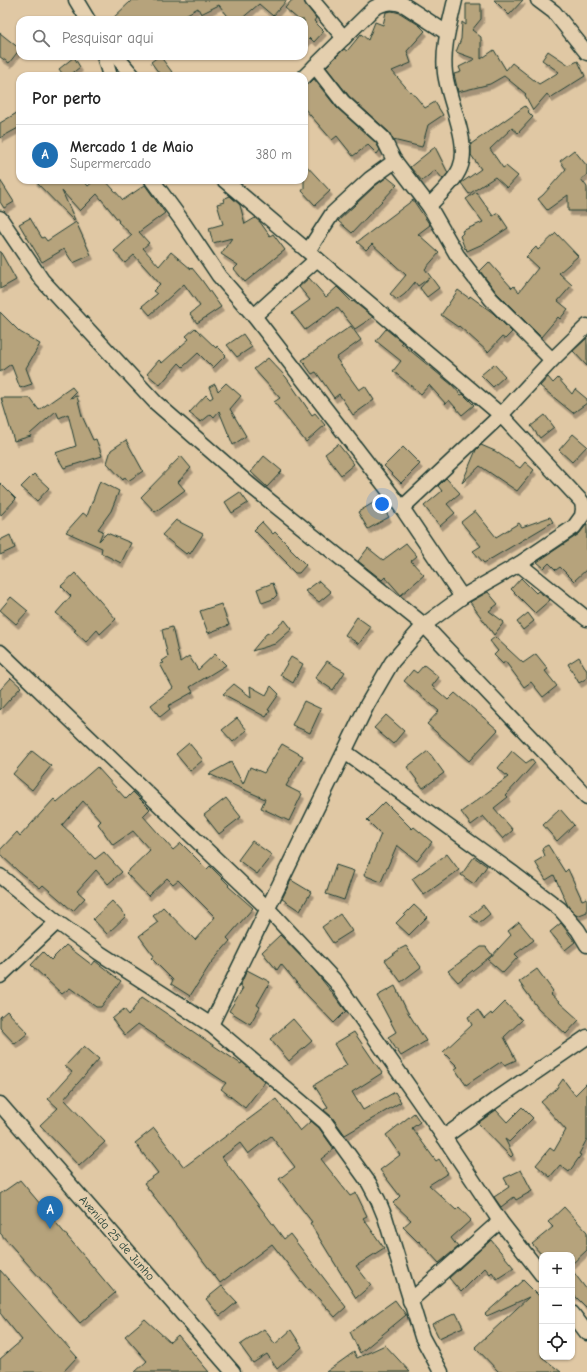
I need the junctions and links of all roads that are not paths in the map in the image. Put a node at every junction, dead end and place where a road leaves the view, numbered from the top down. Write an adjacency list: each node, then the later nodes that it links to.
1 (76, 0): 5 (street)
2 (312, 0): 7 (street)
3 (456, 0): 6 (street)
4 (538, 0): 8 (street)
5 (86, 16)
6 (447, 33): 7 (street); 18 (street)
7 (344, 38): 11 (street)
8 (587, 53)
9 (105, 60): 12 (street)
10 (119, 60): 13 (street)
11 (315, 66): 14 (street); 15 (street)
12 (109, 72)
13 (129, 72)
14 (308, 73)
15 (395, 161): 18 (street); 20 (street)
16 (155, 184): 21 (street)
17 (230, 184): 20 (street)
18 (429, 206): 23 (street)
19 (0, 218): 29 (street)
20 (312, 255): 21 (street); 24 (street)
21 (254, 316): 25 (street)
22 (587, 326): 23 (street)
23 (552, 360): 24 (street)
24 (501, 415): 25 (street); 26 (street)
25 (402, 508): 27 (street)
26 (519, 564): 27 (street); 28 (street)
27 (462, 597): 29 (street)
28 (587, 619)
29 (424, 625): 31 (street); 32 (street)
30 (0, 652): 34 (street)
31 (344, 752): 34 (street); 36 (street)
32 (587, 797)
33 (0, 876): 35 (street)
34 (268, 909): 38 (street); 41 (street)
35 (57, 922): 37 (street); 38 (street)
36 (587, 945)
37 (0, 976)
38 (211, 1025): 44 (street)
39 (587, 1037): 41 (street)
40 (0, 1104): 47 (street, Avenida 25 de Junho)
41 (444, 1137): 42 (street)
42 (500, 1221): 43 (street); 44 (street)
43 (539, 1271)
44 (410, 1301): 48 (street)
45 (575, 1317): 46 (street)
46 (587, 1333)
47 (233, 1372)
48 (441, 1372)

